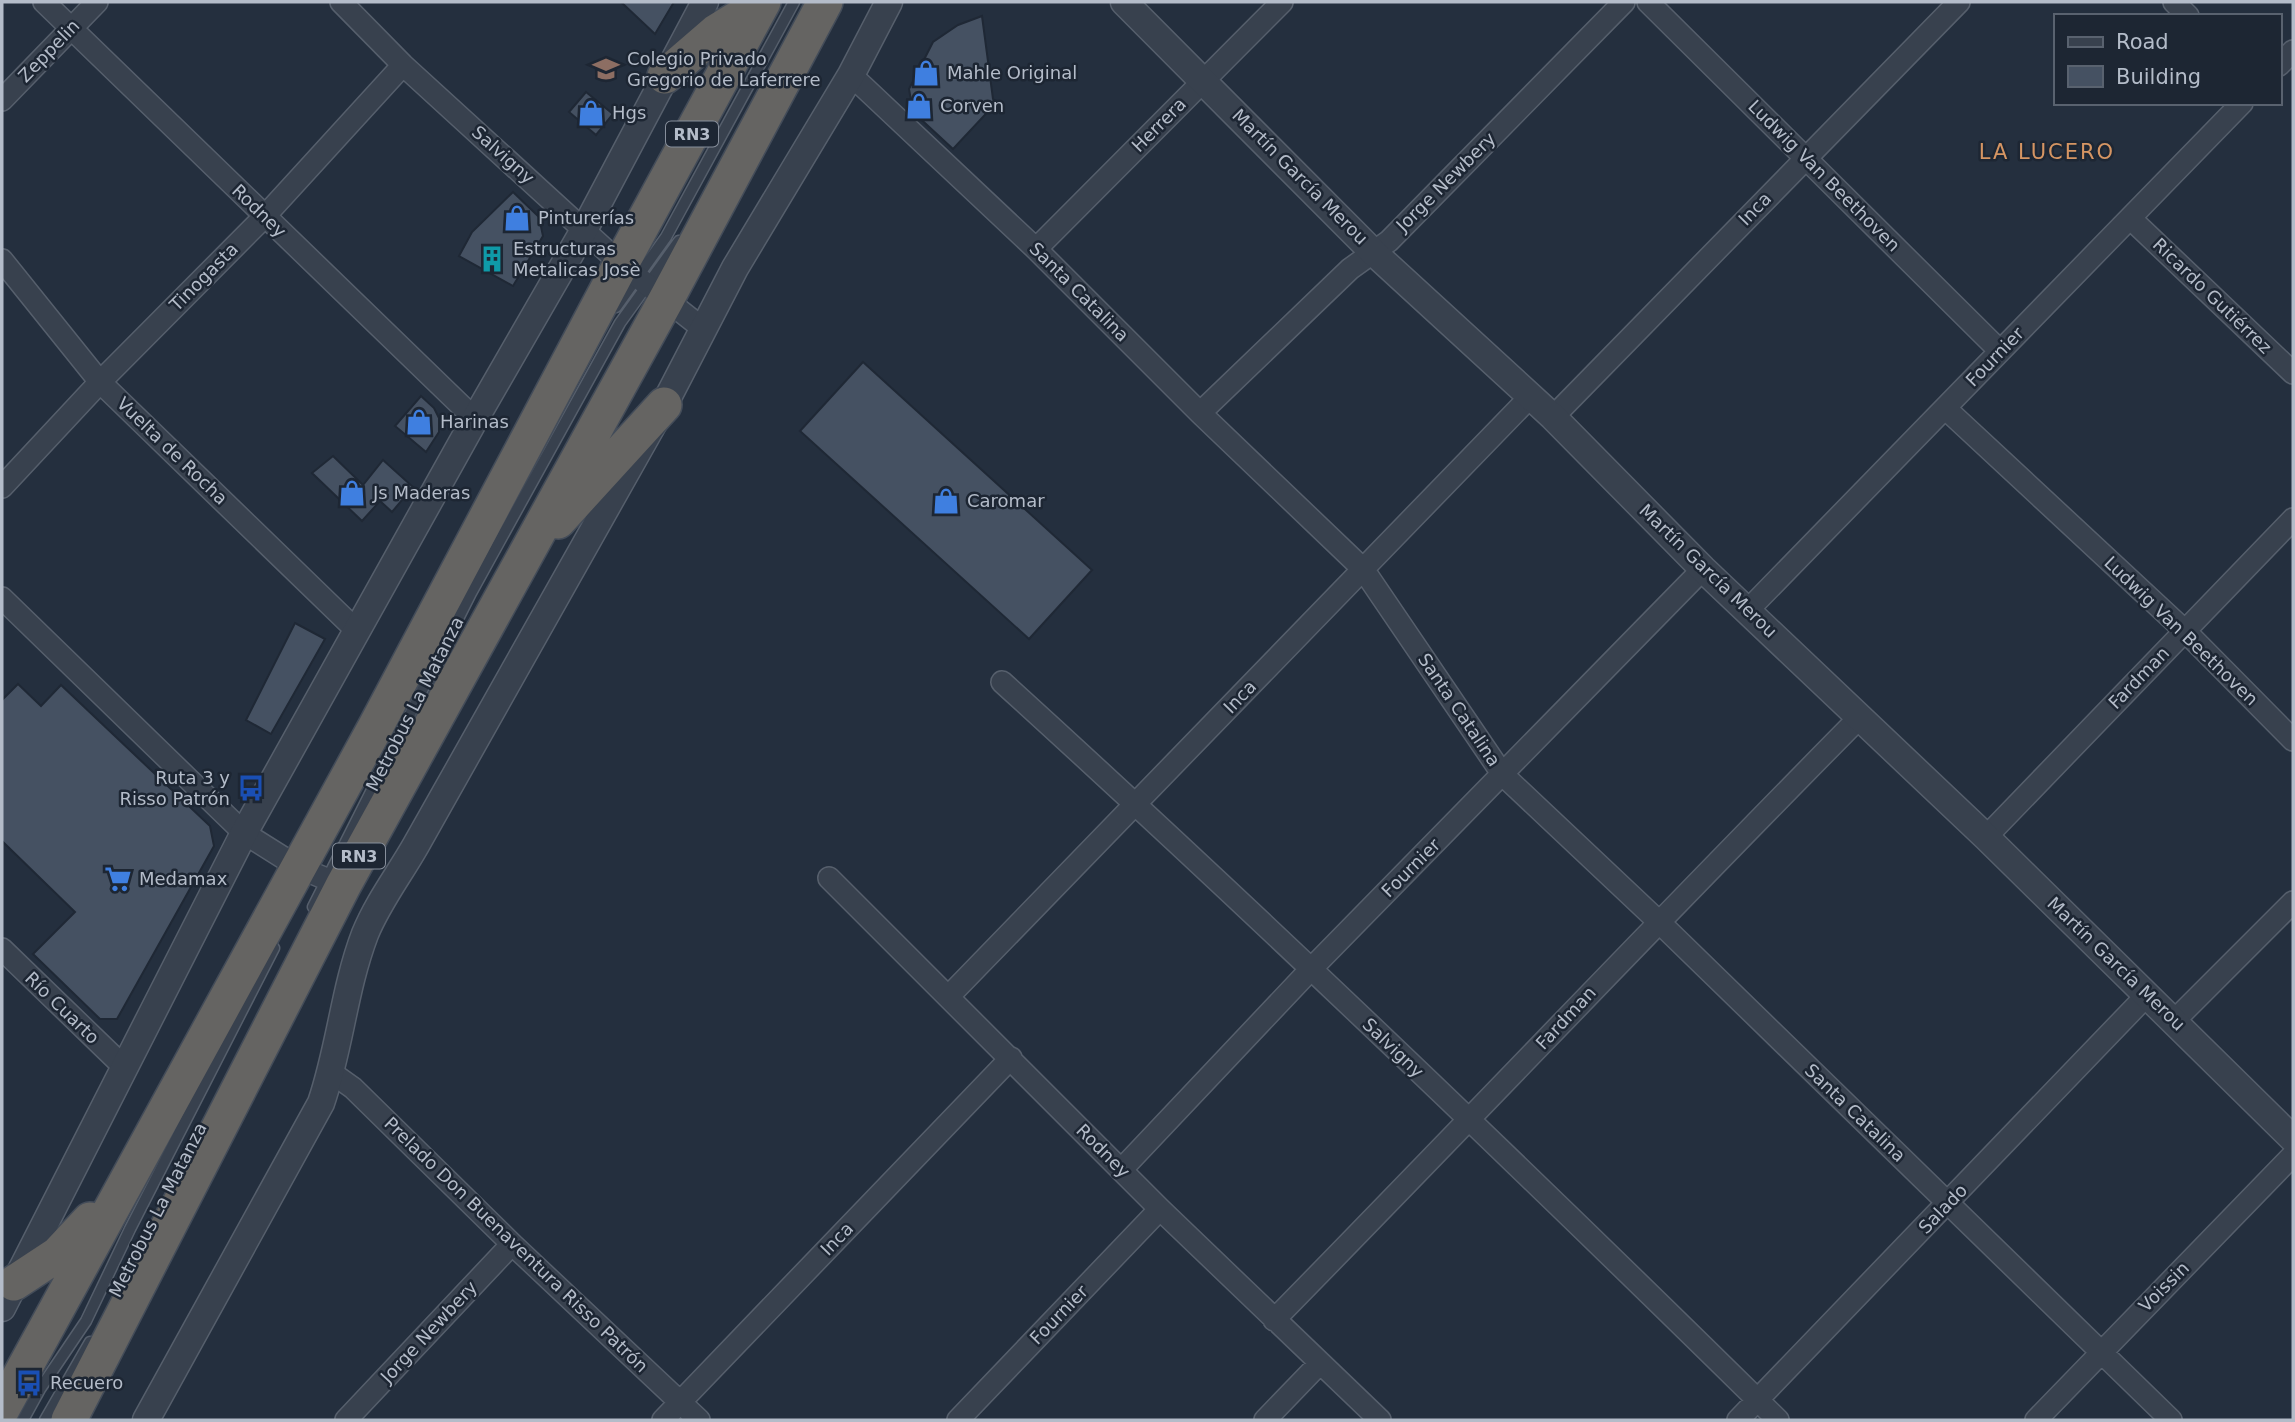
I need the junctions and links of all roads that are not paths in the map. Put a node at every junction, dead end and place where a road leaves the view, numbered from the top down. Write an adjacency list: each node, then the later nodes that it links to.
1 (44, 2): 13 (street, Rodney)
2 (97, 2): 13 (street, Zeppelin)
3 (341, 2): 14 (street, Salvigny)
4 (705, 2): 16 (street)
5 (773, 2): 16 (highway); 28 (highway, RN3)
6 (825, 2): 28 (highway, RN3)
7 (888, 2): 15 (street)
8 (1124, 2): 17 (street, Martín García Merou)
9 (1282, 2): 17 (street, Herrera)
10 (1624, 2): 26 (street, Jorge Newbery)
11 (1648, 2): 20 (street, Ludwig Van Beethoven)
12 (1959, 2): 20 (street, Inca)
13 (71, 27): 18 (street, Zeppelin); 21 (street, Rodney)
14 (403, 65): 21 (street, Tinogasta); 23 (street, Salvigny)
15 (851, 75): 25 (street, Santa Catalina); 29 (street)
16 (665, 76): 23 (street)
17 (1204, 80): 25 (street, Herrera); 26 (street, Martín García Merou)
18 (2, 100)
19 (2240, 105): 22 (street, Fournier)
20 (1805, 158): 30 (street, Ludwig Van Beethoven); 37 (street, Inca)
21 (265, 216): 32 (street, Tinogasta); 38 (street, Rodney)
22 (2130, 218): 30 (street, Fournier); 31 (street, Ricardo Gutiérrez)
23 (584, 230): 28 (street, Salvigny); 38 (street)
24 (684, 232): 28 (lane, Metrobus La Matanza)
25 (1036, 249): 36 (street, Santa Catalina)
26 (1373, 252): 33 (street, Martín García Merou); 36 (street, Jorge Newbery)
27 (2, 260): 32 (street, Vuelta de Rocha)
28 (643, 282): 29 (street, Salvigny); 41 (highway, RN3); 48 (lane, Metrobus La Matanza); 57 (highway, RN3)
29 (702, 328): 34 (street)
30 (2000, 351): 35 (street, Fournier)
31 (2293, 373)
32 (100, 382): 39 (street, Tinogasta); 46 (street, Vuelta de Rocha)
33 (1530, 397): 37 (street, Martín García Merou); 42 (street, Inca)
34 (664, 405): 41 (highway); 70 (street)
35 (1945, 408): 45 (street, Fournier); 47 (street, Ludwig Van Beethoven)
36 (1200, 413): 42 (street, Santa Catalina)
37 (1553, 417): 43 (street, Martín García Merou)
38 (475, 419): 46 (street)
39 (2, 487)
40 (2293, 519): 47 (street, Fardman)
41 (519, 566): 57 (highway, RN3)
42 (1363, 569): 52 (street, Santa Catalina); 54 (street, Inca)
43 (1703, 569): 45 (street, Martín García Merou); 52 (street, Fournier)
44 (2, 598): 55 (street)
45 (1747, 611): 50 (street, Martín García Merou)
46 (356, 630): 55 (street)
47 (2185, 631): 51 (street, Ludwig Van Beethoven); 56 (street, Fardman)
48 (430, 654): 53 (lane, Metrobus La Matanza); 57 (lane, Metrobus La Matanza)
49 (1002, 682): 54 (street, Salvigny)
50 (1859, 718): 56 (street, Martín García Merou); 61 (street, Fardman)
51 (2293, 740)
52 (1503, 775): 61 (street, Santa Catalina); 64 (street, Fournier)
53 (359, 790)
54 (1136, 803): 64 (street, Salvigny); 66 (street, Inca)
55 (244, 833): 57 (street); 69 (street)
56 (1986, 837): 65 (street, Martín García Merou)
57 (317, 876): 60 (lane, Metrobus La Matanza); 75 (highway, RN3); 90 (highway, RN3)
58 (829, 878): 66 (street, Rodney)
59 (2293, 902): 67 (street)
60 (308, 916)
61 (1658, 921): 71 (street, Fardman); 76 (street, Santa Catalina)
62 (281, 935): 88 (lane, Metrobus La Matanza)
63 (2, 949): 69 (street, Río Cuarto)
64 (1311, 969): 71 (street, Salvigny); 74 (street, Fournier)
65 (2147, 995): 67 (street, Martín García Merou); 76 (street, Salado)
66 (949, 996): 68 (street, Rodney)
67 (2174, 1021): 72 (street, Martín García Merou)
68 (1011, 1058): 74 (street, Rodney); 85 (street, Inca)
69 (123, 1066): 79 (street)
70 (331, 1073): 78 (street, Prelado Don Buenaventura Risso Patrón); 87 (street)
71 (1469, 1121): 80 (street, Fardman); 84 (street, Salvigny)
72 (2293, 1139)
73 (2293, 1155): 82 (street, Voissin)
74 (1122, 1169): 77 (street, Rodney)
75 (124, 1184): 79 (highway); 86 (highway, RN3)
76 (1948, 1205): 82 (street, Santa Catalina); 84 (street, Salado)
77 (1160, 1209): 80 (street, Rodney); 94 (street, Fournier)
78 (512, 1244): 85 (street, Prelado Don Buenaventura Risso Patrón); 91 (street, Jorge Newbery)
79 (6, 1287)
80 (1274, 1320): 83 (street, Rodney)
81 (98, 1328): 89 (lane)
82 (2099, 1353): 99 (street, Voissin); 100 (street, Santa Catalina)
83 (1320, 1363): 95 (street); 96 (street, Rodney)
84 (1757, 1400): 97 (street, Salado); 98 (street, Salvigny)
85 (680, 1402): 92 (street, Inca); 93 (street, Prelado Don Buenaventura Risso Patrón)
86 (2, 1409)
87 (153, 1418)
88 (23, 1420)
89 (45, 1420)
90 (69, 1420)
91 (346, 1420)
92 (663, 1420)
93 (699, 1420)
94 (958, 1420)
95 (1265, 1420)
96 (1380, 1420)
97 (1738, 1420)
98 (1778, 1420)
99 (2036, 1420)
100 (2171, 1420)

